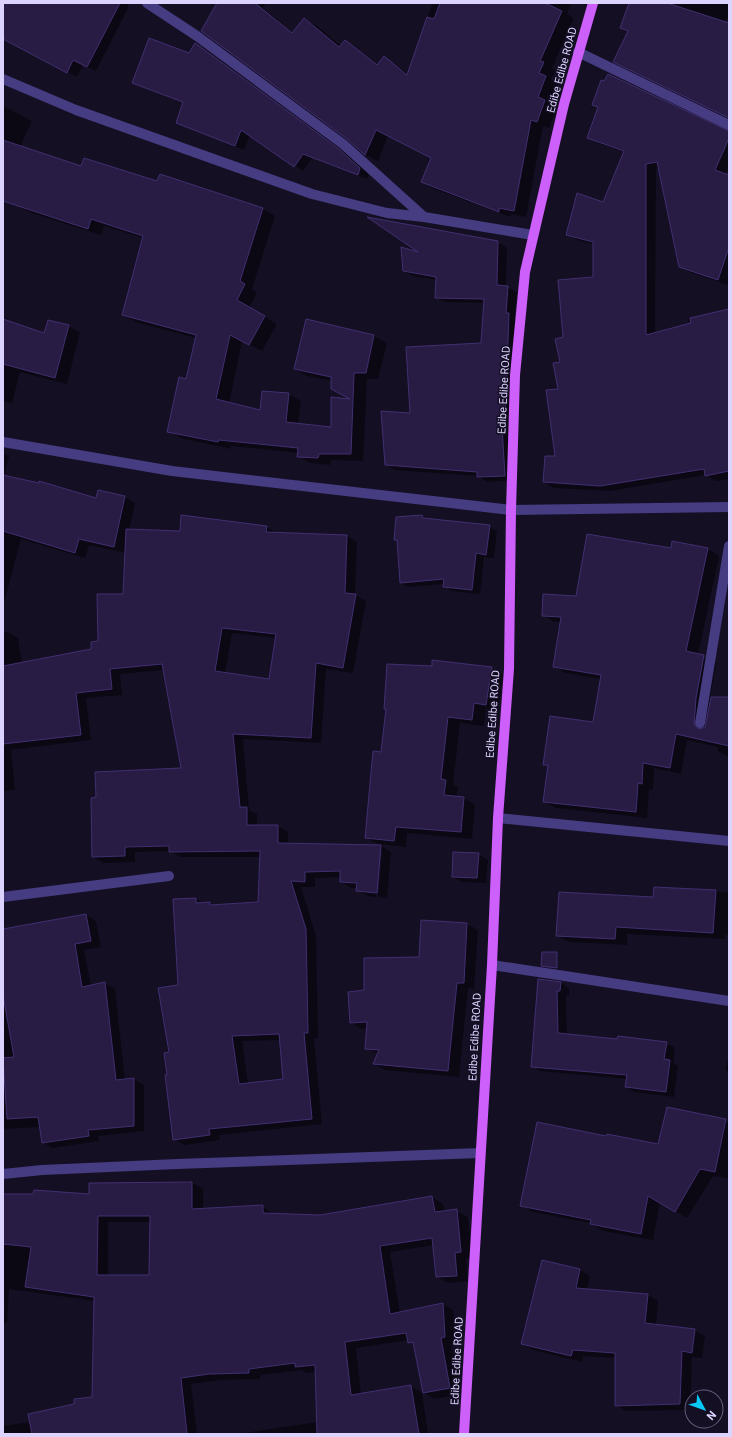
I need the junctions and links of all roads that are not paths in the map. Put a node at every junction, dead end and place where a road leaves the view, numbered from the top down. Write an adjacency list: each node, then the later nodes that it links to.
1 (147, 3): 6 (street)
2 (593, 3): 3 (main road, Edibe Edibe ROAD)
3 (578, 52): 5 (street); 7 (main road, Edibe Edibe ROAD)
4 (3, 79): 6 (street)
5 (729, 125)
6 (424, 217): 7 (street)
7 (533, 235): 10 (main road, Edibe Edibe ROAD)
8 (3, 442): 10 (street)
9 (729, 507): 10 (street)
10 (511, 510): 13 (main road, Edibe Edibe ROAD)
11 (729, 546): 12 (street)
12 (700, 723)
13 (498, 818): 14 (street); 17 (main road, Edibe Edibe ROAD)
14 (729, 841)
15 (169, 876): 16 (street)
16 (3, 897)
17 (492, 965): 18 (street); 19 (main road, Edibe Edibe ROAD)
18 (729, 1001)
19 (480, 1153): 20 (street); 21 (main road, Edibe Edibe ROAD)
20 (3, 1174)
21 (464, 1434)

